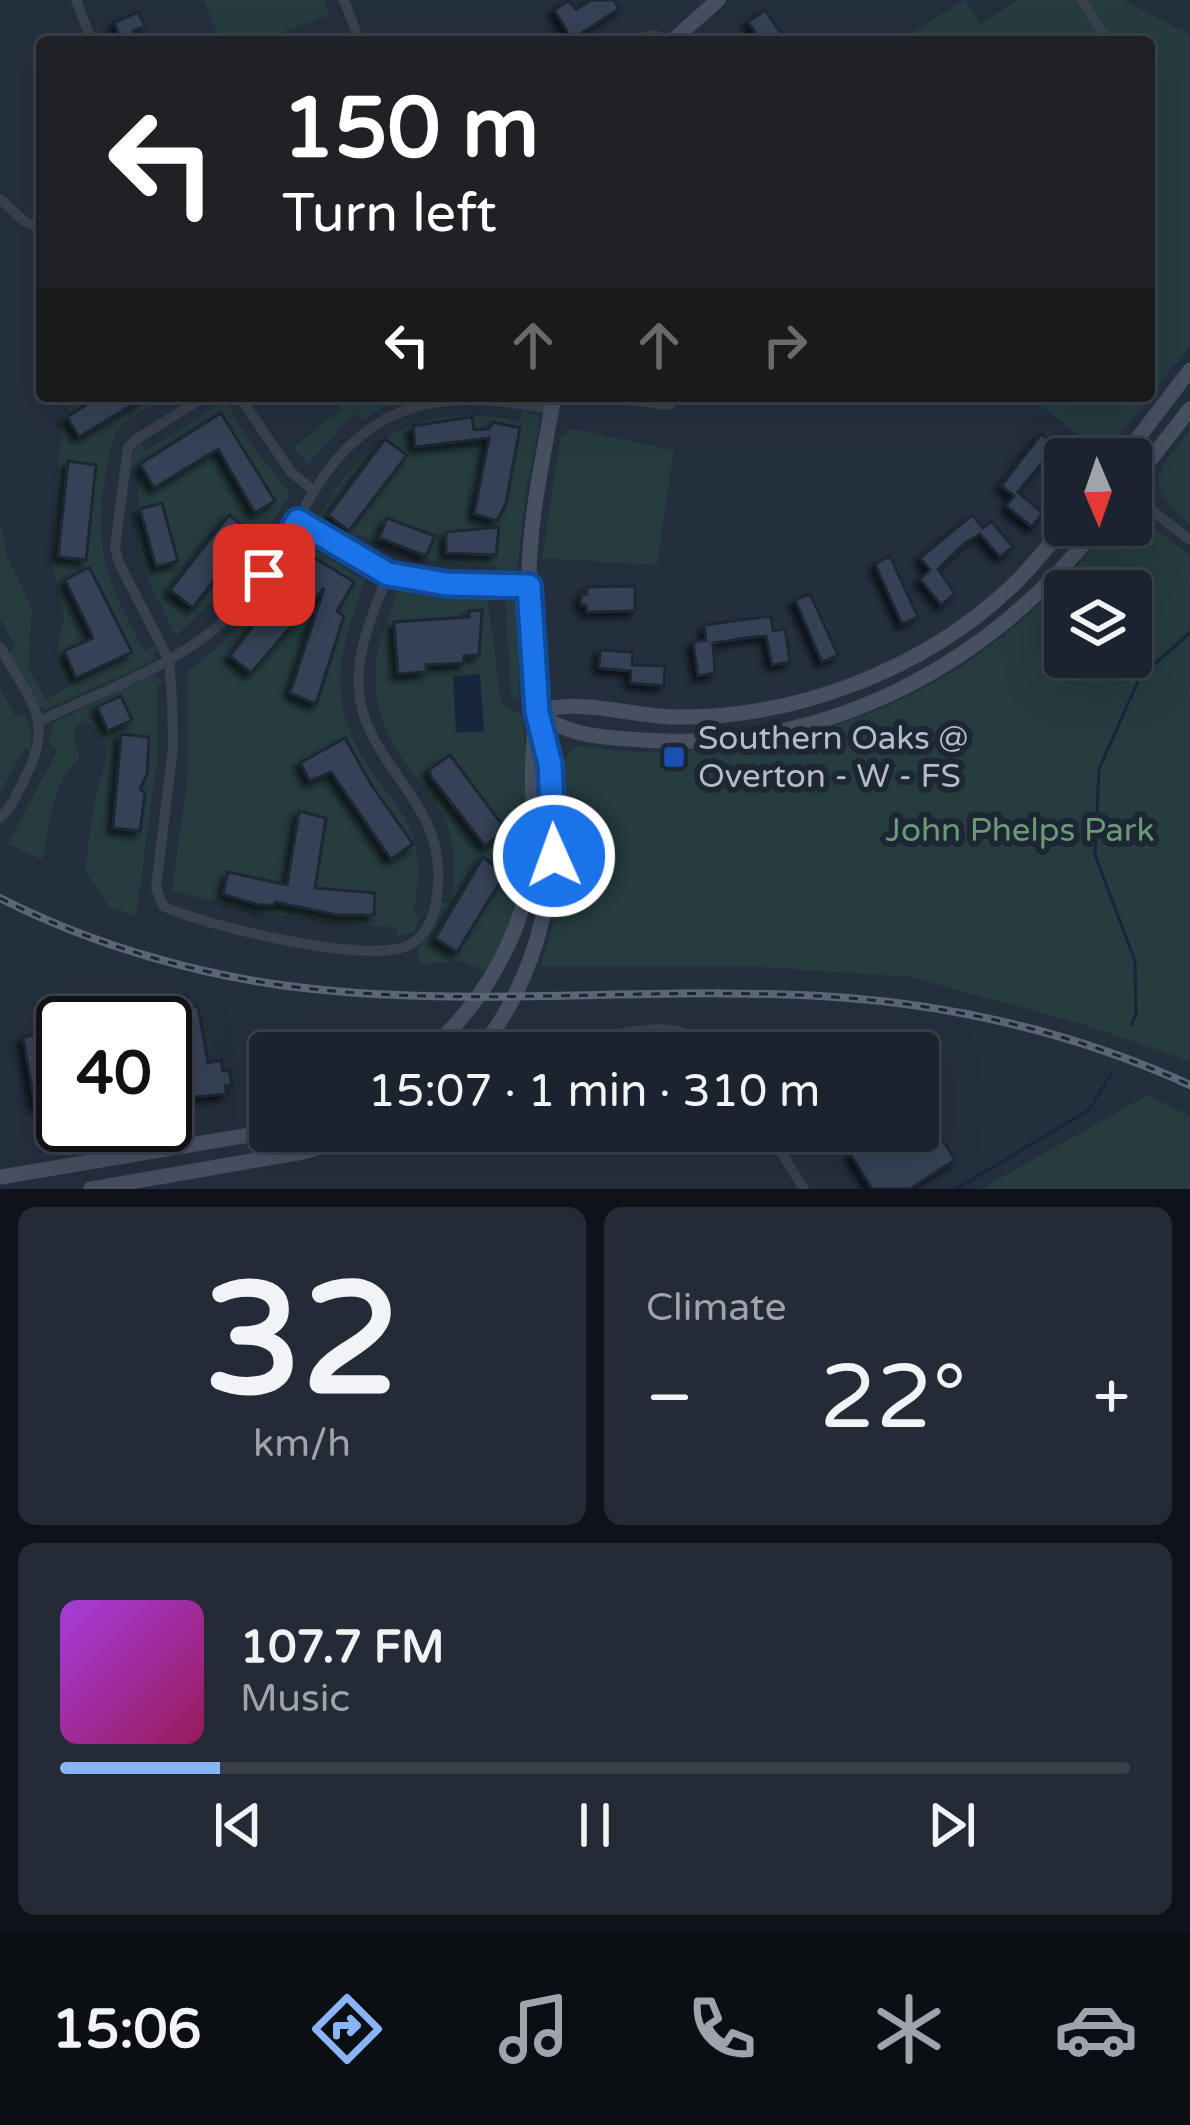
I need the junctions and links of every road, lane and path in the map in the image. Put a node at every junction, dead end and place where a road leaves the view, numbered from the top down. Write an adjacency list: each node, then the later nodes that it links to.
1 (76, 0): 5 (street)
2 (344, 0): 6 (street)
3 (718, 0): 7 (street)
4 (1083, 2): 8 (street)
5 (90, 36)
6 (358, 36)
7 (678, 36)
8 (1105, 36)
9 (0, 199): 10 (street)
10 (36, 226)
11 (1190, 370): 20 (street)
12 (196, 402): 31 (street)
13 (243, 402): 22 (street)
14 (406, 402): 22 (street)
15 (501, 402): 17 (street)
16 (645, 402): 18 (street)
17 (553, 403): 29 (street)
18 (670, 405)
19 (1190, 409): 21 (street)
20 (1137, 438)
21 (1152, 457)
22 (314, 491): 24 (street)
23 (1152, 511): 25 (street)
24 (298, 521): 28 (street); 31 (street)
25 (1190, 541)
26 (1047, 546): 32 (street)
27 (1082, 546): 33 (street)
28 (388, 574): 29 (street); 31 (street)
29 (529, 586): 34 (street)
30 (0, 647): 36 (street)
31 (169, 660): 36 (street)
32 (883, 671): 33 (street); 35 (street)
33 (892, 695): 38 (street)
34 (537, 712): 35 (street); 37 (street); 39 (street); 41 (street)
35 (677, 717): 38 (street)
36 (40, 722): 40 (street)
37 (604, 737): 38 (street); 39 (street)
38 (678, 742)
39 (550, 764): 42 (street)
40 (0, 818)
41 (449, 1032)
42 (493, 1032)
43 (641, 1032): 44 (street)
44 (684, 1032)
45 (249, 1136): 50 (street)
46 (266, 1152): 49 (street)
47 (302, 1152): 49 (street)
48 (781, 1152): 52 (street)
49 (266, 1160): 51 (street)
50 (0, 1177)
51 (91, 1189)
52 (804, 1189)

